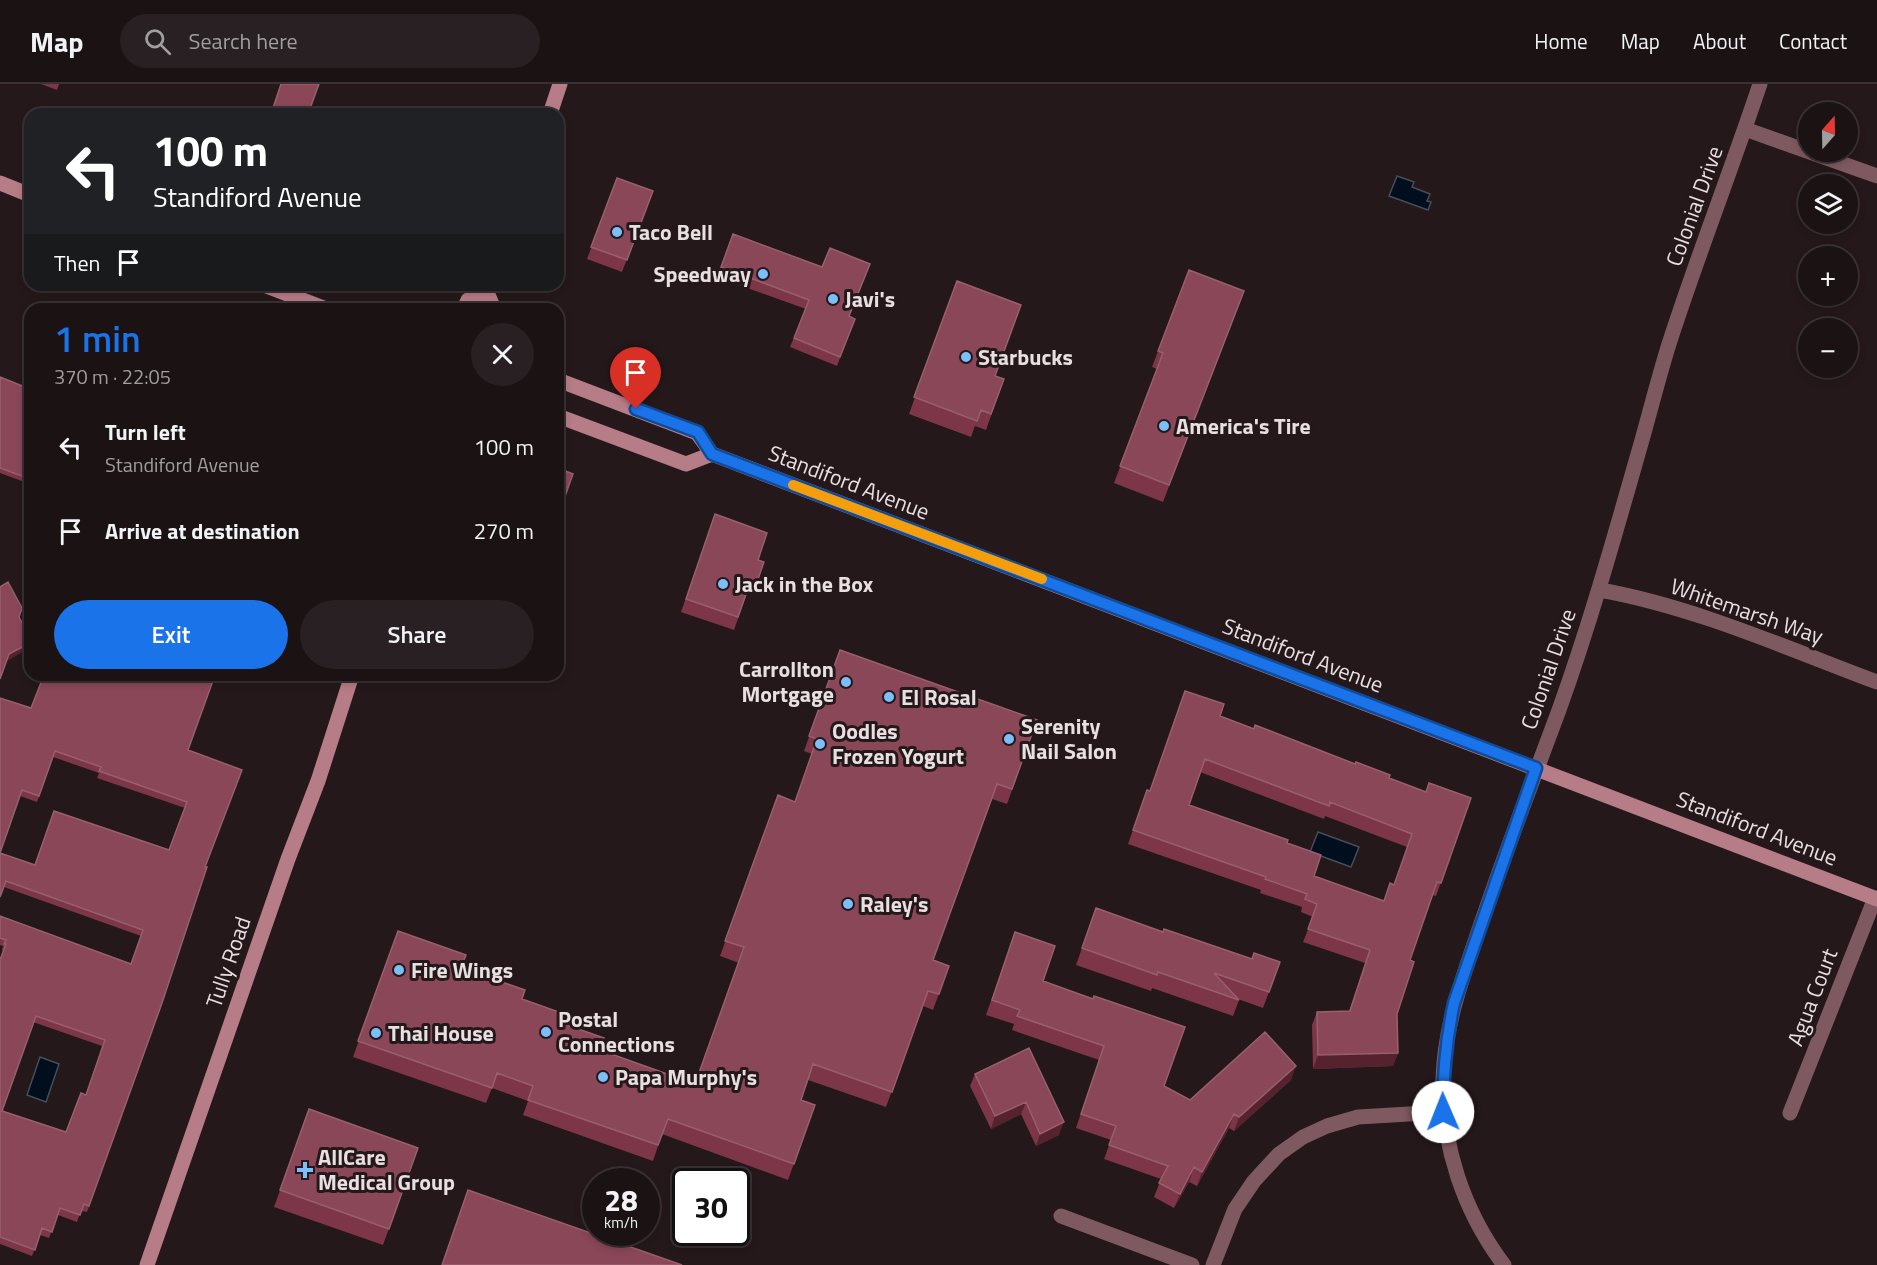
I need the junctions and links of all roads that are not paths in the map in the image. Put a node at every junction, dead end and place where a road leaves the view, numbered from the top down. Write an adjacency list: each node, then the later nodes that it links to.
1 (560, 84): 3 (main road)
2 (1760, 84): 4 (street, Colonial Drive)
3 (551, 108)
4 (1745, 129): 5 (street); 15 (street, Colonial Drive)
5 (1877, 176)
6 (0, 183): 7 (main road)
7 (24, 193)
8 (280, 291): 10 (main road)
9 (483, 291): 11 (main road)
10 (310, 303)
11 (467, 303)
12 (564, 382): 14 (main road)
13 (564, 418): 14 (main road)
14 (712, 454): 18 (main road, Standiford Avenue)
15 (1600, 590): 17 (street, Whitemarsh Way); 18 (street, Colonial Drive)
16 (350, 681): 23 (main road, Tully Road)
17 (1877, 682)
18 (1536, 768): 19 (main road, Standiford Avenue); 20 (street, Colonial Drive)
19 (1876, 898): 21 (street, Agua Court)
20 (1443, 1112): 25 (street); 26 (street, Colonial Drive)
21 (1790, 1113)
22 (1061, 1216): 24 (street)
23 (147, 1265)
24 (1192, 1265)
25 (1213, 1265)
26 (1504, 1265)

